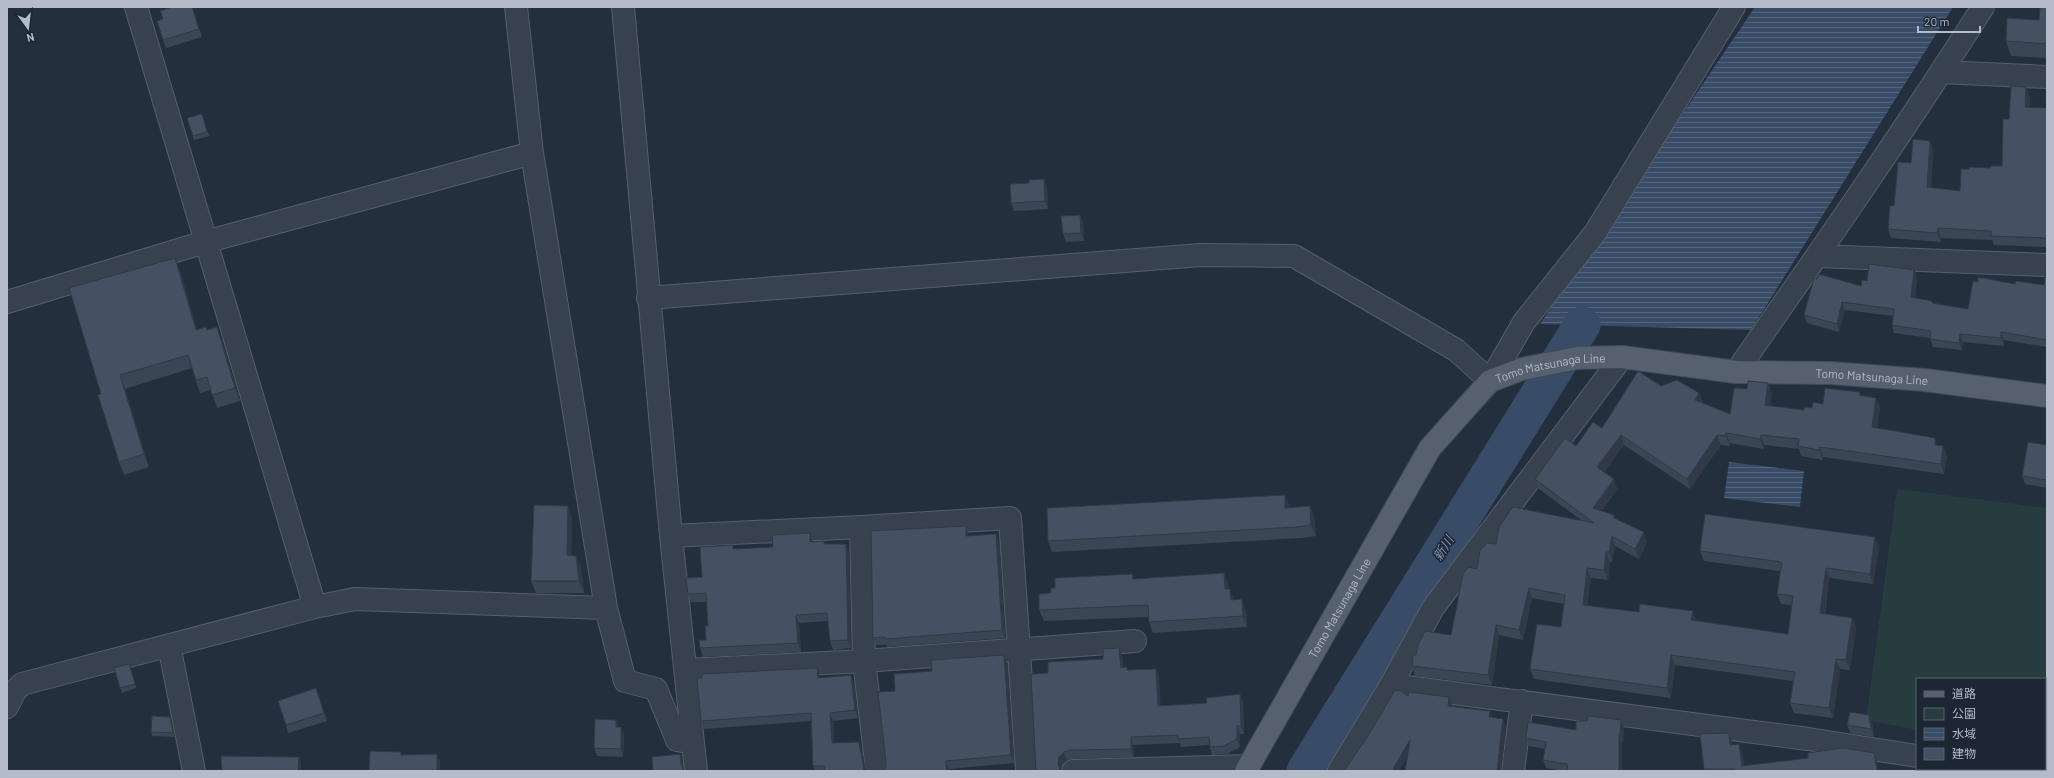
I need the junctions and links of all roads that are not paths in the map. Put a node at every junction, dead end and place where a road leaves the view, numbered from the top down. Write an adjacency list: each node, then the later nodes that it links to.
1 (136, 7): 9 (street)
2 (516, 7): 8 (street)
3 (623, 7): 12 (street)
4 (1734, 7): 16 (street)
5 (1983, 7): 6 (street)
6 (1942, 72): 7 (street); 10 (street)
7 (2047, 77)
8 (532, 153): 9 (street); 21 (street)
9 (205, 242): 13 (street); 20 (street)
10 (1817, 256): 11 (street); 15 (street)
11 (2047, 265)
12 (648, 298): 16 (street); 19 (street)
13 (7, 302)
14 (1618, 358): 15 (main road, Tomo Matsunaga Line); 16 (main road, Tomo Matsunaga Line); 27 (street)
15 (1736, 372): 17 (main road, Tomo Matsunaga Line)
16 (1498, 378): 32 (main road, Tomo Matsunaga Line)
17 (2047, 396)
18 (861, 527): 19 (street); 24 (street); 25 (street)
19 (671, 536): 26 (street)
20 (315, 607): 21 (street); 23 (street)
21 (606, 608): 30 (street)
22 (1135, 641): 24 (street)
23 (169, 645): 28 (street); 33 (street)
24 (1018, 651): 25 (street); 36 (street)
25 (864, 660): 26 (street); 35 (street)
26 (686, 670): 30 (street)
27 (1391, 685): 29 (street); 38 (street)
28 (10, 691)
29 (1522, 701): 31 (street); 39 (street)
30 (692, 742): 34 (street)
31 (1916, 756)
32 (1248, 768): 37 (street)
33 (194, 771)
34 (696, 771)
35 (878, 771)
36 (1027, 771)
37 (1072, 771)
38 (1339, 771)
39 (1513, 771)

